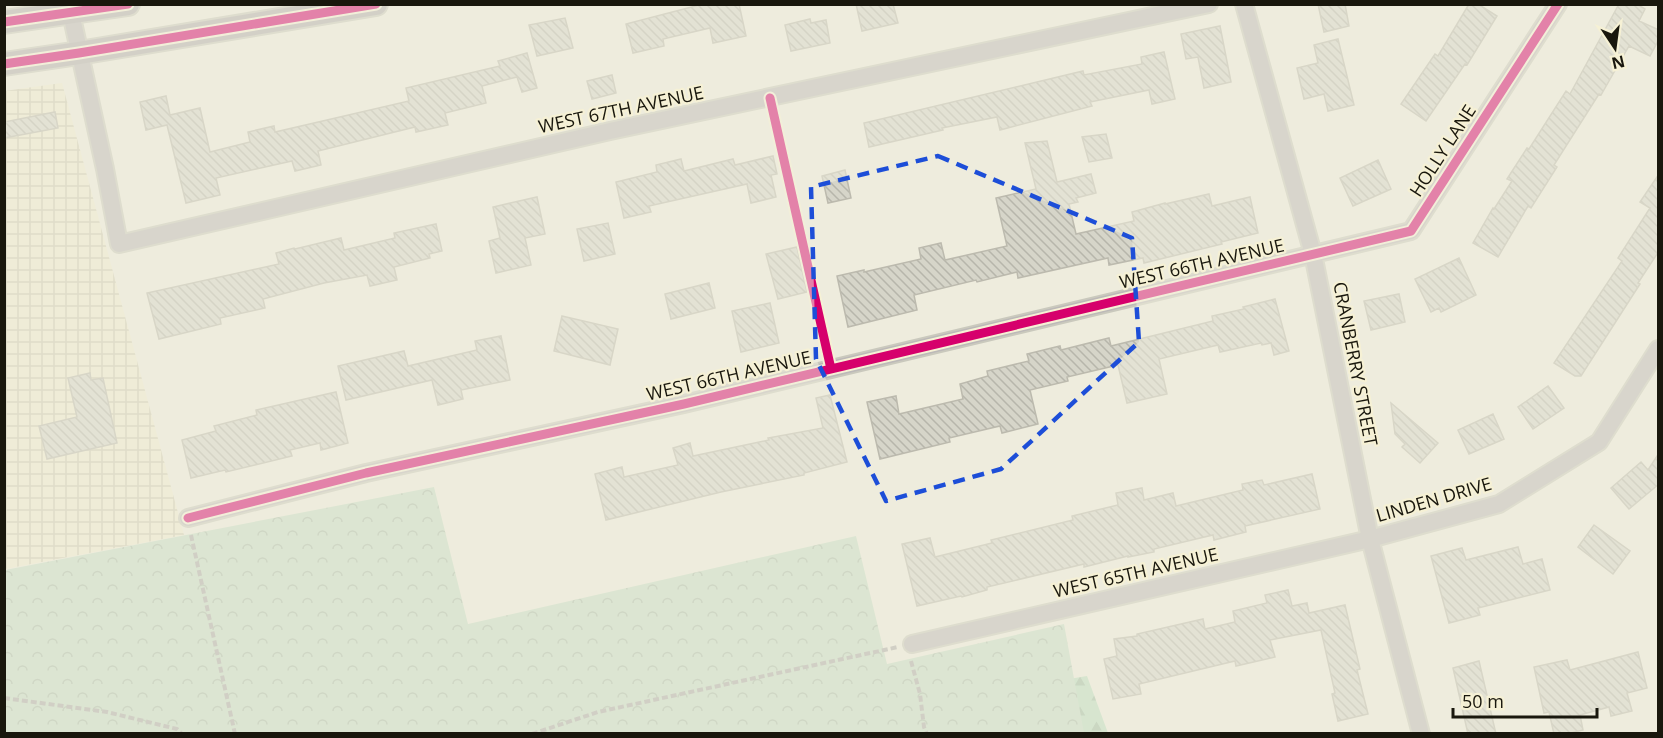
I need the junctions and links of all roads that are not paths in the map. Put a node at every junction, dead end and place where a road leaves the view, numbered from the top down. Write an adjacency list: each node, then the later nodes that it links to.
1 (128, 4): 6 (main road)
2 (376, 4): 8 (main road)
3 (1209, 4): 8 (street, WEST 67TH AVENUE)
4 (1244, 4): 10 (street, CRANBERRY STREET)
5 (1558, 4): 10 (street, HOLLY LANE)
6 (70, 8): 7 (main road); 8 (street)
7 (4, 22)
8 (79, 53): 9 (main road)
9 (4, 64)
10 (1313, 254): 12 (street, WEST 66TH AVENUE); 13 (street, CRANBERRY STREET)
11 (1659, 349): 13 (street, LINDEN DRIVE)
12 (188, 518)
13 (1370, 539): 14 (street, WEST 65TH AVENUE); 15 (street, CRANBERRY STREET)
14 (912, 644)
15 (1421, 734)

